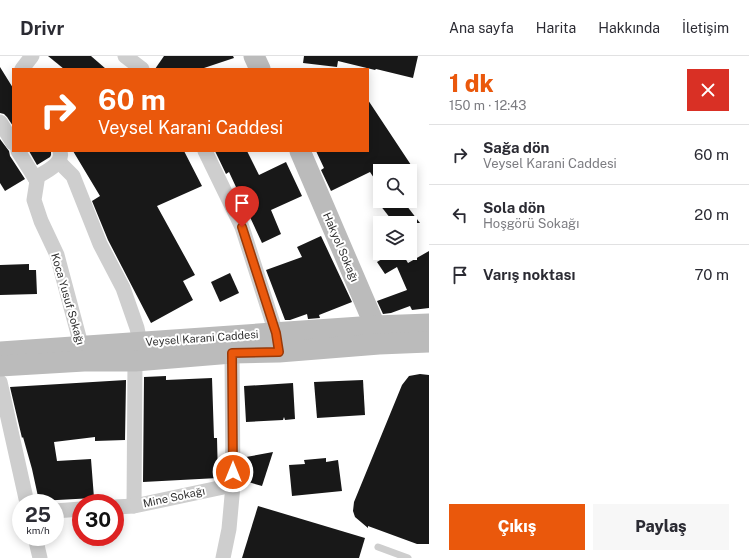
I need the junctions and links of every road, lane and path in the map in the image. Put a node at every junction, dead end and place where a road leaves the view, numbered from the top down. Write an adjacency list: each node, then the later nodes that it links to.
1 (32, 56): 4 (street)
2 (125, 56): 5 (street)
3 (254, 56): 6 (main road)
4 (23, 68)
5 (141, 68)
6 (260, 68)
7 (0, 122): 8 (street)
8 (12, 141)
9 (19, 152): 13 (street)
10 (205, 152): 16 (street)
11 (300, 152): 15 (main road, Hakyol Sokağı)
12 (60, 156): 13 (street); 18 (street)
13 (35, 178): 20 (street, Koca Yusuf Sokağı)
14 (429, 324): 15 (main road, Veysel Karani Caddesi)
15 (377, 335): 16 (main road, Veysel Karani Caddesi); 17 (main road, Veysel Karani Caddesi)
16 (278, 342): 18 (main road, Veysel Karani Caddesi); 21 (main road, Veysel Karani Caddesi)
17 (429, 342)
18 (137, 351): 20 (main road, Veysel Karani Caddesi); 21 (main road, Veysel Karani Caddesi); 26 (street)
19 (0, 352): 20 (main road, Veysel Karani Caddesi)
20 (83, 353): 22 (main road, Veysel Karani Caddesi)
21 (232, 353): 24 (street)
22 (0, 366)
23 (0, 382): 25 (street)
24 (233, 485): 26 (street, Mine Sokağı); 31 (street)
25 (25, 494)
26 (134, 506): 27 (street, Mine Sokağı)
27 (124, 507)
28 (37, 546): 30 (street)
29 (378, 547): 32 (lane)
30 (40, 558)
31 (223, 558)
32 (408, 558)

